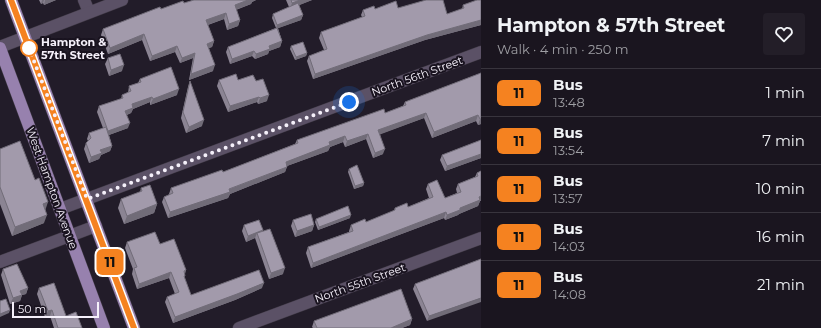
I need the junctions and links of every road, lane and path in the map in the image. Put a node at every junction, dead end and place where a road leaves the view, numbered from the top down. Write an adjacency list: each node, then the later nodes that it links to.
1 (11, 0): 5 (main road)
2 (84, 0): 4 (street)
3 (122, 0): 4 (street)
4 (89, 12): 5 (street)
5 (25, 36): 6 (street); 8 (main road)
6 (0, 48): 9 (main road, West Hampton Avenue)
7 (481, 52): 8 (street, North 56th Street)
8 (87, 199): 9 (street, North 56th Street); 10 (main road)
9 (60, 209): 11 (main road, West Hampton Avenue)
10 (96, 226): 11 (street); 15 (main road)
11 (70, 236): 13 (street); 14 (main road, West Hampton Avenue)
12 (481, 238): 16 (street, North 55th Street)
13 (0, 262)
14 (104, 328)
15 (134, 328)
16 (239, 328)

